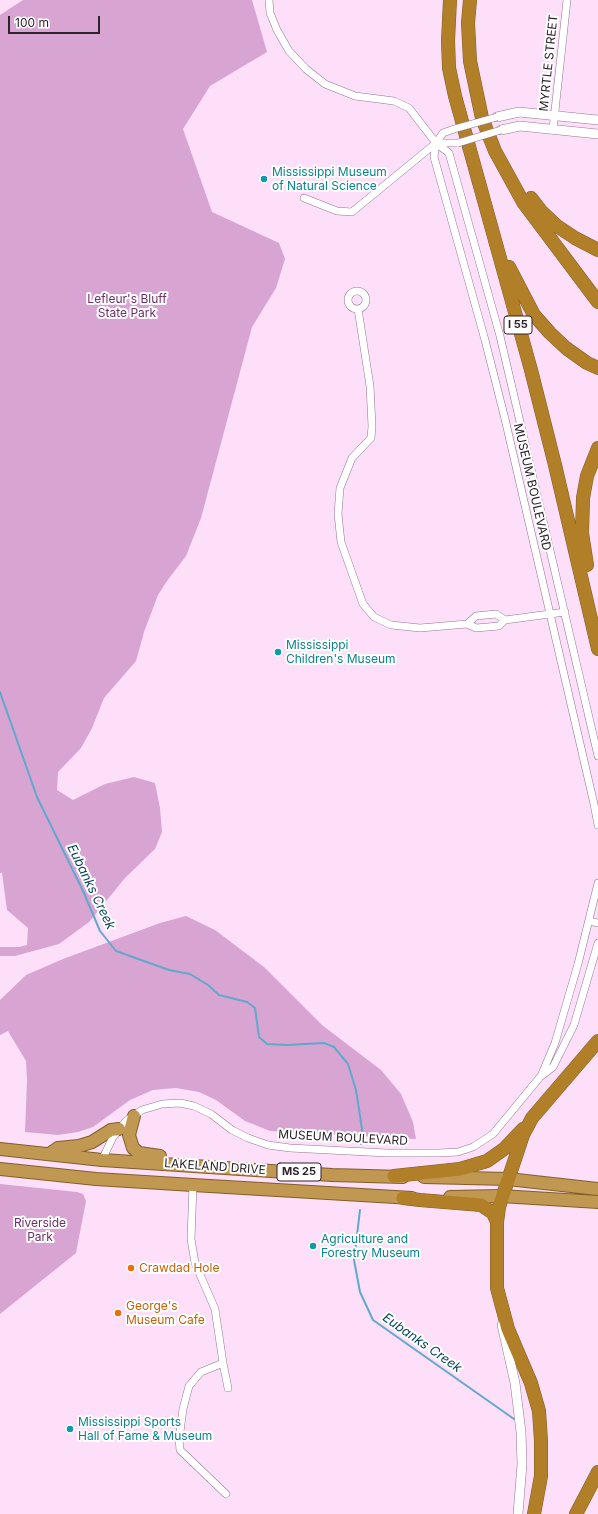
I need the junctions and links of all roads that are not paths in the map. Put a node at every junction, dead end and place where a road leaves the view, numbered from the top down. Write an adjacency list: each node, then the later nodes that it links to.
1 (269, 0): 11 (street, MUSEUM BOULEVARD)
2 (450, 0): 14 (highway, I 55)
3 (470, 0): 12 (highway)
4 (567, 0): 5 (street, MYRTLE STREET)
5 (554, 115): 6 (street); 7 (street); 8 (street, MYRTLE STREET)
6 (497, 117): 11 (street, bridge)
7 (598, 120)
8 (553, 129): 9 (street); 10 (street)
9 (501, 130): 11 (street, bridge)
10 (598, 134)
11 (436, 142): 13 (street); 21 (street, MUSEUM BOULEVARD); 22 (street, MUSEUM BOULEVARD)
12 (505, 170): 15 (highway); 16 (highway)
13 (304, 198)
14 (494, 235): 18 (highway); 25 (highway, I 55)
15 (598, 250)
16 (598, 302)
17 (358, 309): 24 (street)
18 (598, 368)
19 (598, 448): 20 (highway)
20 (598, 611)
21 (565, 612): 22 (street); 26 (street, MUSEUM BOULEVARD)
22 (550, 615): 23 (street); 27 (street, MUSEUM BOULEVARD)
23 (505, 620): 24 (street); 24 (street)
24 (467, 624)
25 (598, 649)
26 (598, 756)
27 (595, 789): 28 (street, MUSEUM BOULEVARD)
28 (598, 825)
29 (598, 883): 30 (street, MUSEUM BOULEVARD)
30 (589, 921): 31 (street); 34 (street, MUSEUM BOULEVARD)
31 (598, 923)
32 (598, 943): 34 (street, MUSEUM BOULEVARD)
33 (598, 1041): 36 (highway)
34 (540, 1077): 35 (street, MUSEUM BOULEVARD)
35 (134, 1116): 37 (street, MUSEUM BOULEVARD); 41 (highway)
36 (532, 1118): 43 (highway); 45 (highway)
37 (119, 1129): 39 (highway); 40 (street, MUSEUM BOULEVARD)
38 (0, 1149): 39 (highway, LAKELAND DRIVE / MS 25)
39 (50, 1154): 40 (highway, LAKELAND DRIVE / MS 25)
40 (102, 1160): 41 (highway, LAKELAND DRIVE / MS 25); 44 (highway)
41 (191, 1166): 43 (highway, LAKELAND DRIVE / MS 25); 46 (highway)
42 (0, 1169): 44 (highway, LAKELAND DRIVE / MS 25)
43 (394, 1176): 45 (highway, LAKELAND DRIVE / MS 25)
44 (96, 1178): 46 (highway, LAKELAND DRIVE / MS 25)
45 (508, 1179): 47 (highway, LAKELAND DRIVE / MS 25); 48 (highway)
46 (193, 1185): 49 (highway, LAKELAND DRIVE / MS 25); 53 (street)
47 (598, 1189)
48 (501, 1196): 49 (highway, LAKELAND DRIVE / MS 25); 50 (highway, LAKELAND DRIVE / MS 25); 51 (highway)
49 (403, 1198): 51 (highway)
50 (598, 1202)
51 (497, 1222): 52 (highway)
52 (497, 1288): 57 (street); 58 (highway)
53 (223, 1363): 54 (street); 56 (street)
54 (228, 1388)
55 (598, 1472): 59 (highway)
56 (226, 1494)
57 (518, 1514)
58 (534, 1514)
59 (576, 1514)

